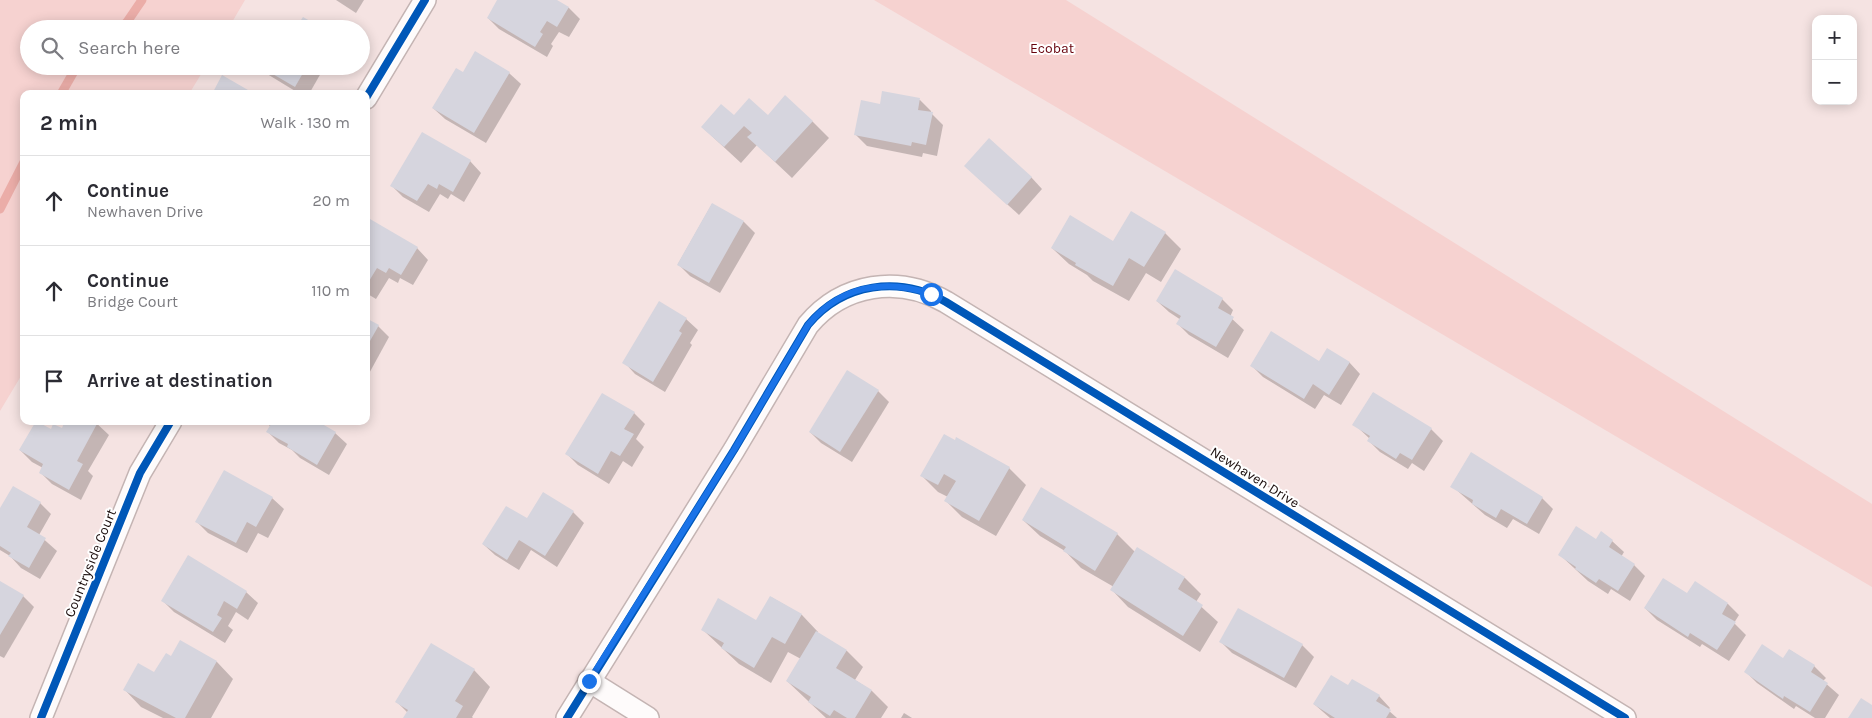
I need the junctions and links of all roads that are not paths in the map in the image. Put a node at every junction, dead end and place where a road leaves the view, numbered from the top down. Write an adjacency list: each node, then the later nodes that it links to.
1 (425, 0): 2 (street)
2 (370, 91)
3 (169, 425): 5 (street, Countryside Court)
4 (589, 681): 6 (street, Newhaven Drive); 7 (street); 8 (street, Newhaven Drive)
5 (41, 718)
6 (567, 718)
7 (648, 718)
8 (1625, 718)

